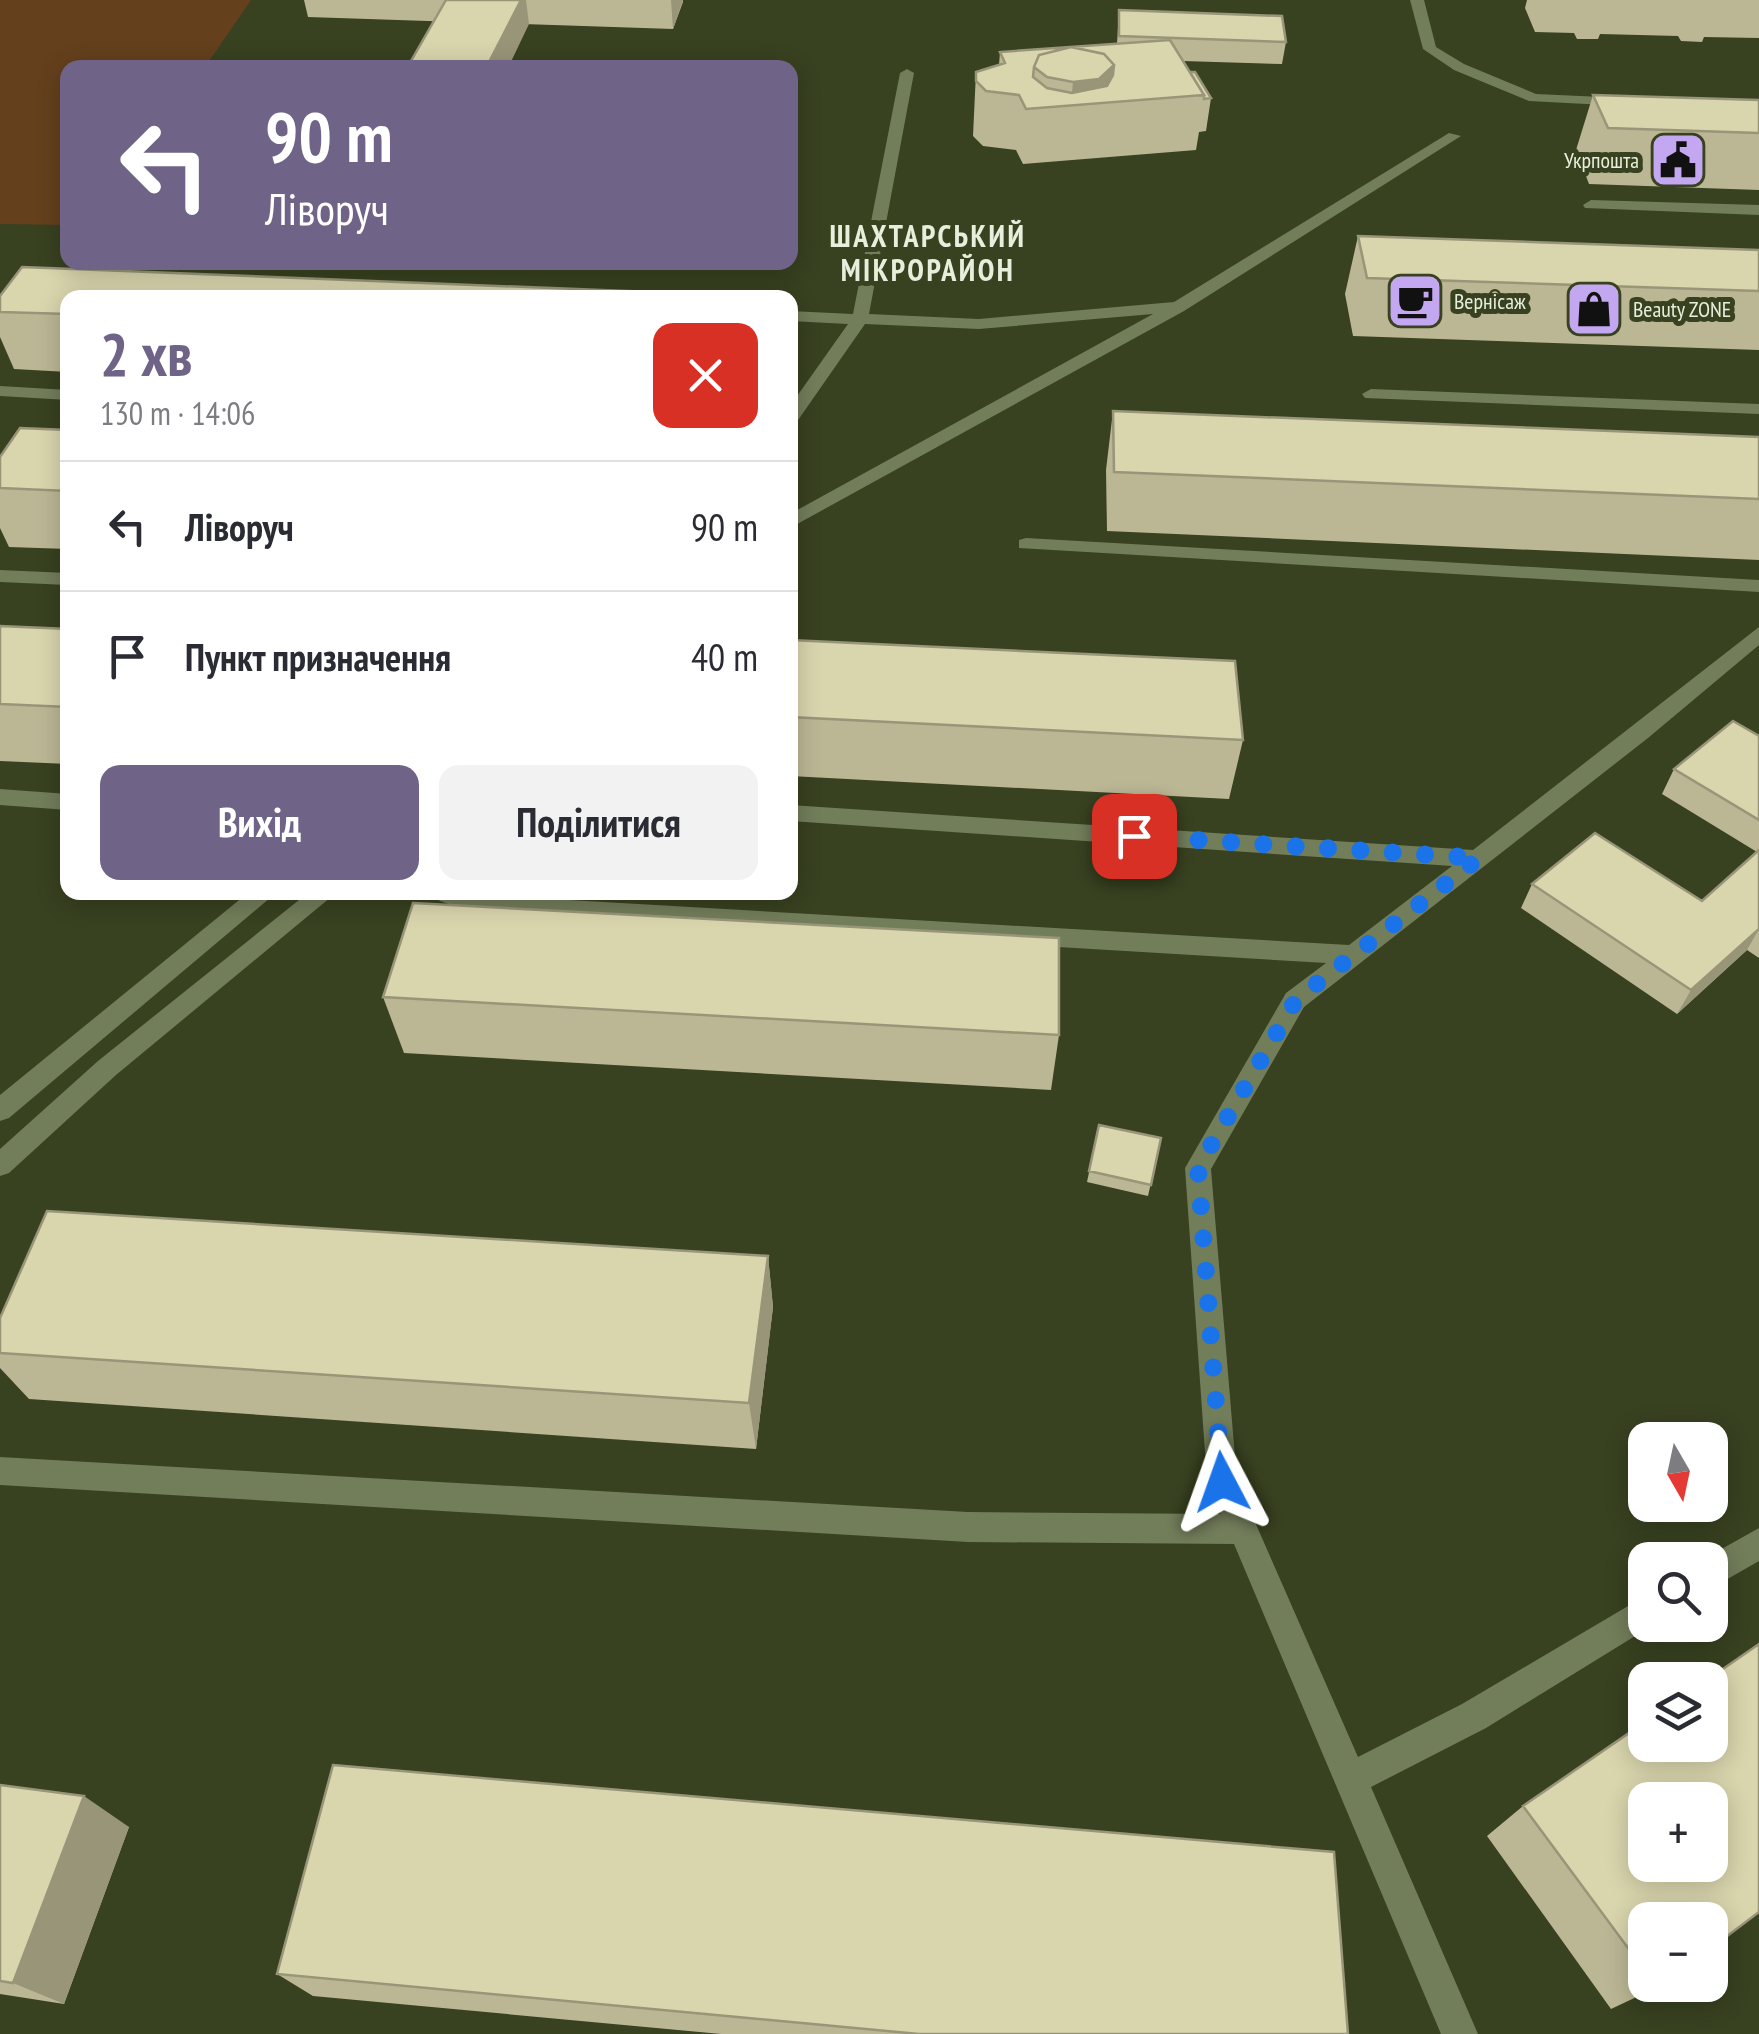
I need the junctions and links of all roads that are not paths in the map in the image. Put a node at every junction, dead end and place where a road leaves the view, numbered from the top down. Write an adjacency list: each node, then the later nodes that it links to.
1 (1417, 0): 3 (street)
2 (906, 72): 9 (street)
3 (1646, 103)
4 (1454, 136): 7 (street)
5 (1591, 205): 6 (street)
6 (1759, 210)
7 (1178, 307): 9 (street); 15 (street)
8 (798, 316): 9 (street)
9 (860, 319): 13 (street)
10 (0, 391): 12 (street)
11 (1370, 394): 14 (street)
12 (60, 395)
13 (798, 408)
14 (1759, 409)
15 (798, 518)
16 (1026, 544): 19 (street)
17 (0, 576): 18 (street)
18 (60, 579)
19 (1759, 586)
20 (1759, 634): 24 (street)
21 (0, 796): 22 (street)
22 (60, 801)
23 (798, 814): 24 (street)
24 (1479, 858): 28 (street)
25 (256, 900): 29 (street)
26 (316, 900): 30 (street)
27 (460, 900): 28 (street)
28 (1354, 955): 32 (street)
29 (3, 1105)
30 (0, 1166)
31 (0, 1471): 32 (street)
32 (1243, 1529): 36 (street)
33 (1759, 1543): 34 (street)
34 (1728, 1562)
35 (1628, 1622): 36 (street)
36 (1350, 1779): 37 (street)
37 (1460, 2034)

